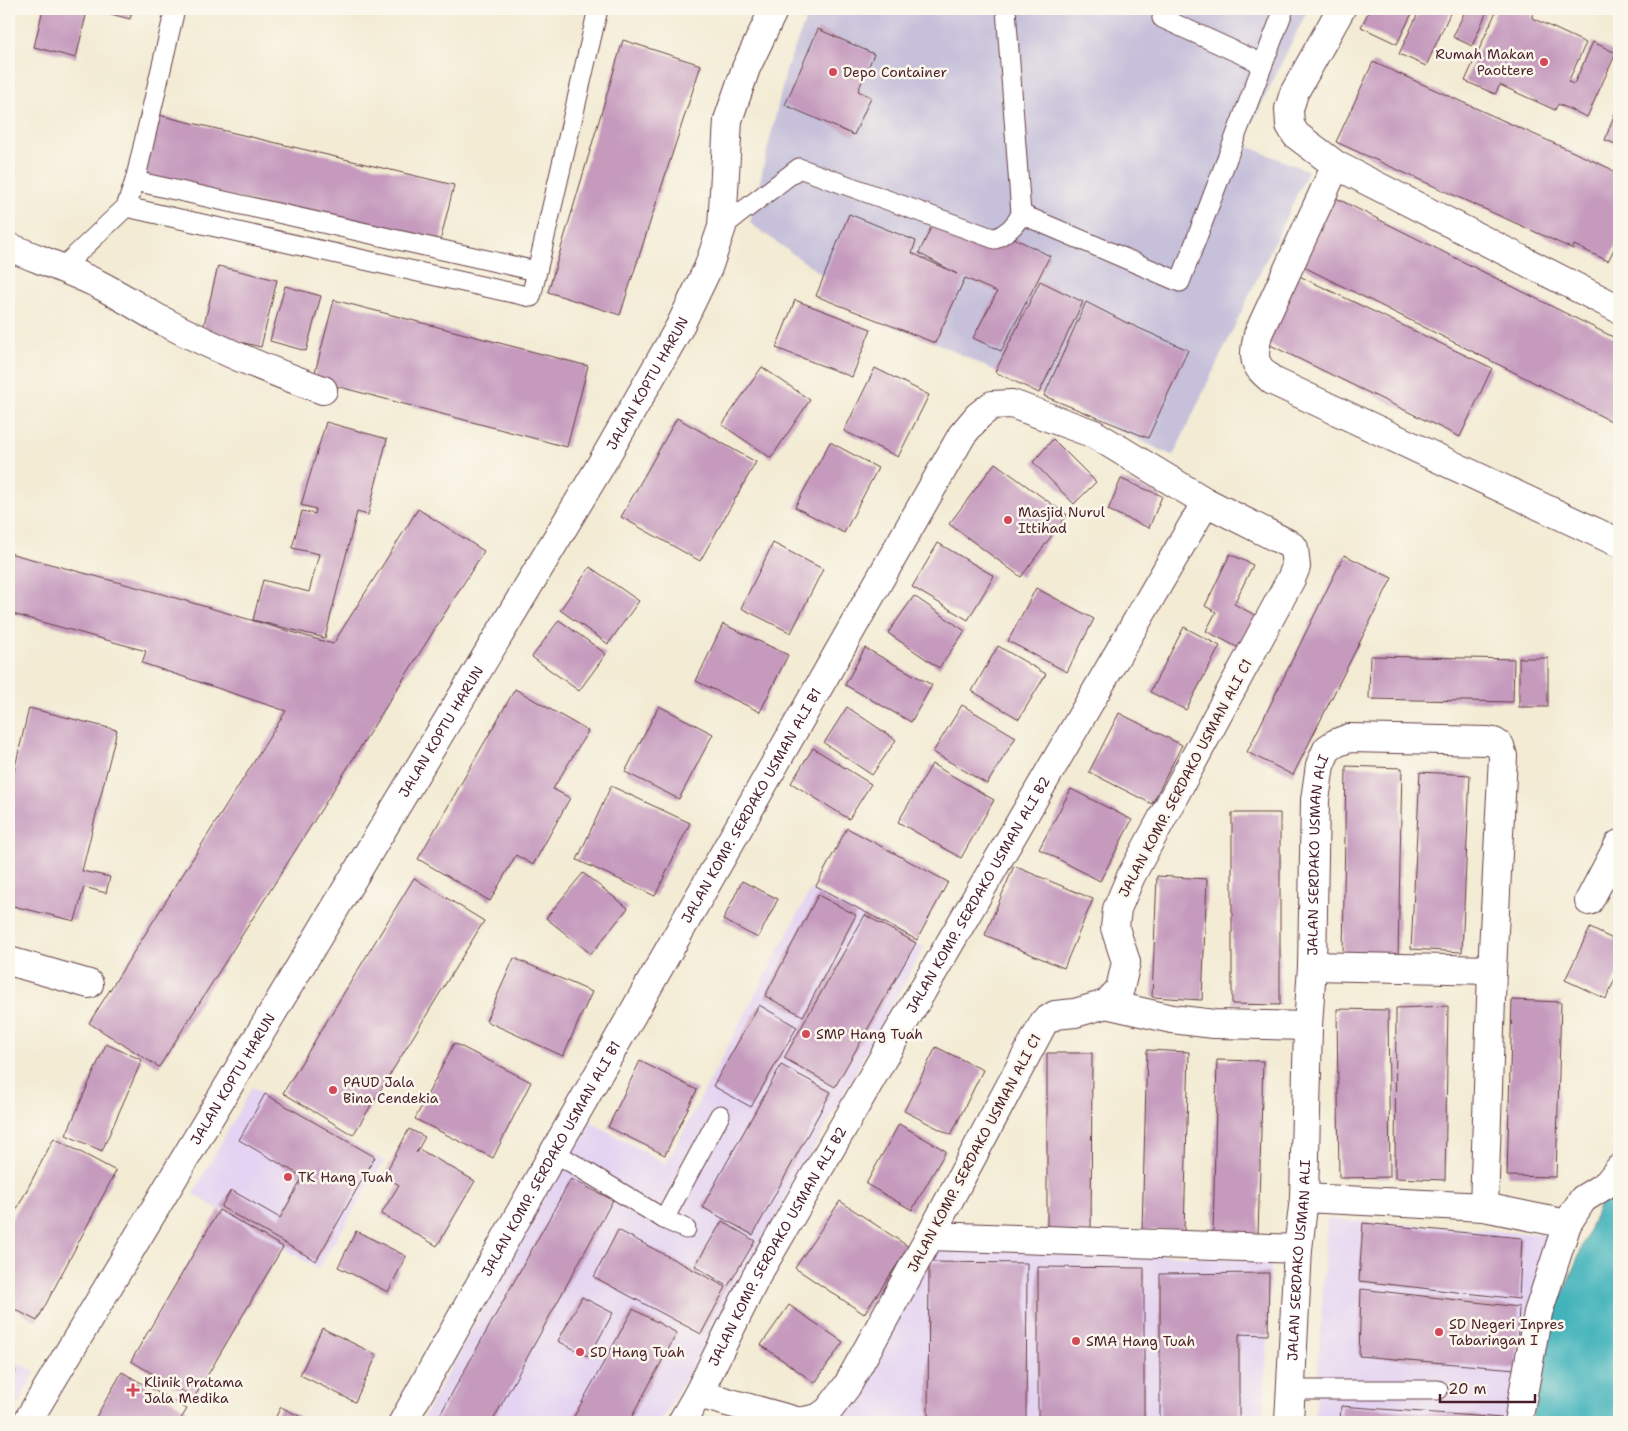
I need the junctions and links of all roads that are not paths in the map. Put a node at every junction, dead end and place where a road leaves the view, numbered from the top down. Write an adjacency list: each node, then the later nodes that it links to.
1 (175, 9): 10 (lane)
2 (598, 9): 16 (lane)
3 (774, 9): 13 (street, JALAN KOPTU HARUN)
4 (1006, 9): 12 (lane)
5 (1284, 9): 8 (lane)
6 (1342, 9): 9 (street)
7 (1162, 18): 8 (lane)
8 (1263, 64): 12 (lane)
9 (1336, 165): 17 (street); 20 (street)
10 (135, 181): 11 (lane); 16 (lane)
11 (126, 207): 15 (lane); 16 (lane)
12 (1021, 214): 13 (lane)
13 (722, 227): 42 (street, JALAN KOPTU HARUN)
14 (9, 247): 15 (street)
15 (62, 268): 18 (street)
16 (536, 271)
17 (1619, 309)
18 (323, 390)
19 (1206, 502): 27 (street, JALAN KOMP. SERDAKO USMAN ALI C1); 30 (street, JALAN KOMP. SERDAKO USMAN ALI B1); 41 (street, JALAN KOMP. SERDAKO USMAN ALI B2)
20 (1619, 543)
21 (1619, 844): 22 (street)
22 (1589, 901)
23 (9, 961): 26 (street)
24 (1312, 966): 25 (street); 25 (street, JALAN SERDAKO USMAN ALI); 28 (street, JALAN SERDAKO USMAN ALI)
25 (1492, 970): 33 (street, JALAN SERDAKO USMAN ALI)
26 (89, 984)
27 (1106, 1004): 28 (street); 37 (street, JALAN KOMP. SERDAKO USMAN ALI C1)
28 (1308, 1026): 32 (street, JALAN SERDAKO USMAN ALI)
29 (720, 1115): 34 (lane)
30 (554, 1152): 34 (lane); 43 (street, JALAN KOMP. SERDAKO USMAN ALI B1)
31 (1619, 1169): 35 (street)
32 (1304, 1198): 33 (street); 38 (street, JALAN SERDAKO USMAN ALI)
33 (1484, 1207): 35 (street)
34 (664, 1219): 36 (lane)
35 (1567, 1224): 46 (street)
36 (686, 1229)
37 (930, 1236): 38 (street); 41 (street, JALAN KOMP. SERDAKO USMAN ALI C1)
38 (1298, 1249): 39 (street, JALAN SERDAKO USMAN ALI)
39 (1291, 1390): 40 (lane); 45 (street, JALAN SERDAKO USMAN ALI)
40 (1438, 1390)
41 (698, 1394): 44 (street, JALAN KOMP. SERDAKO USMAN ALI B2)
42 (27, 1422)
43 (403, 1422)
44 (682, 1422)
45 (1289, 1422)
46 (1518, 1422)

